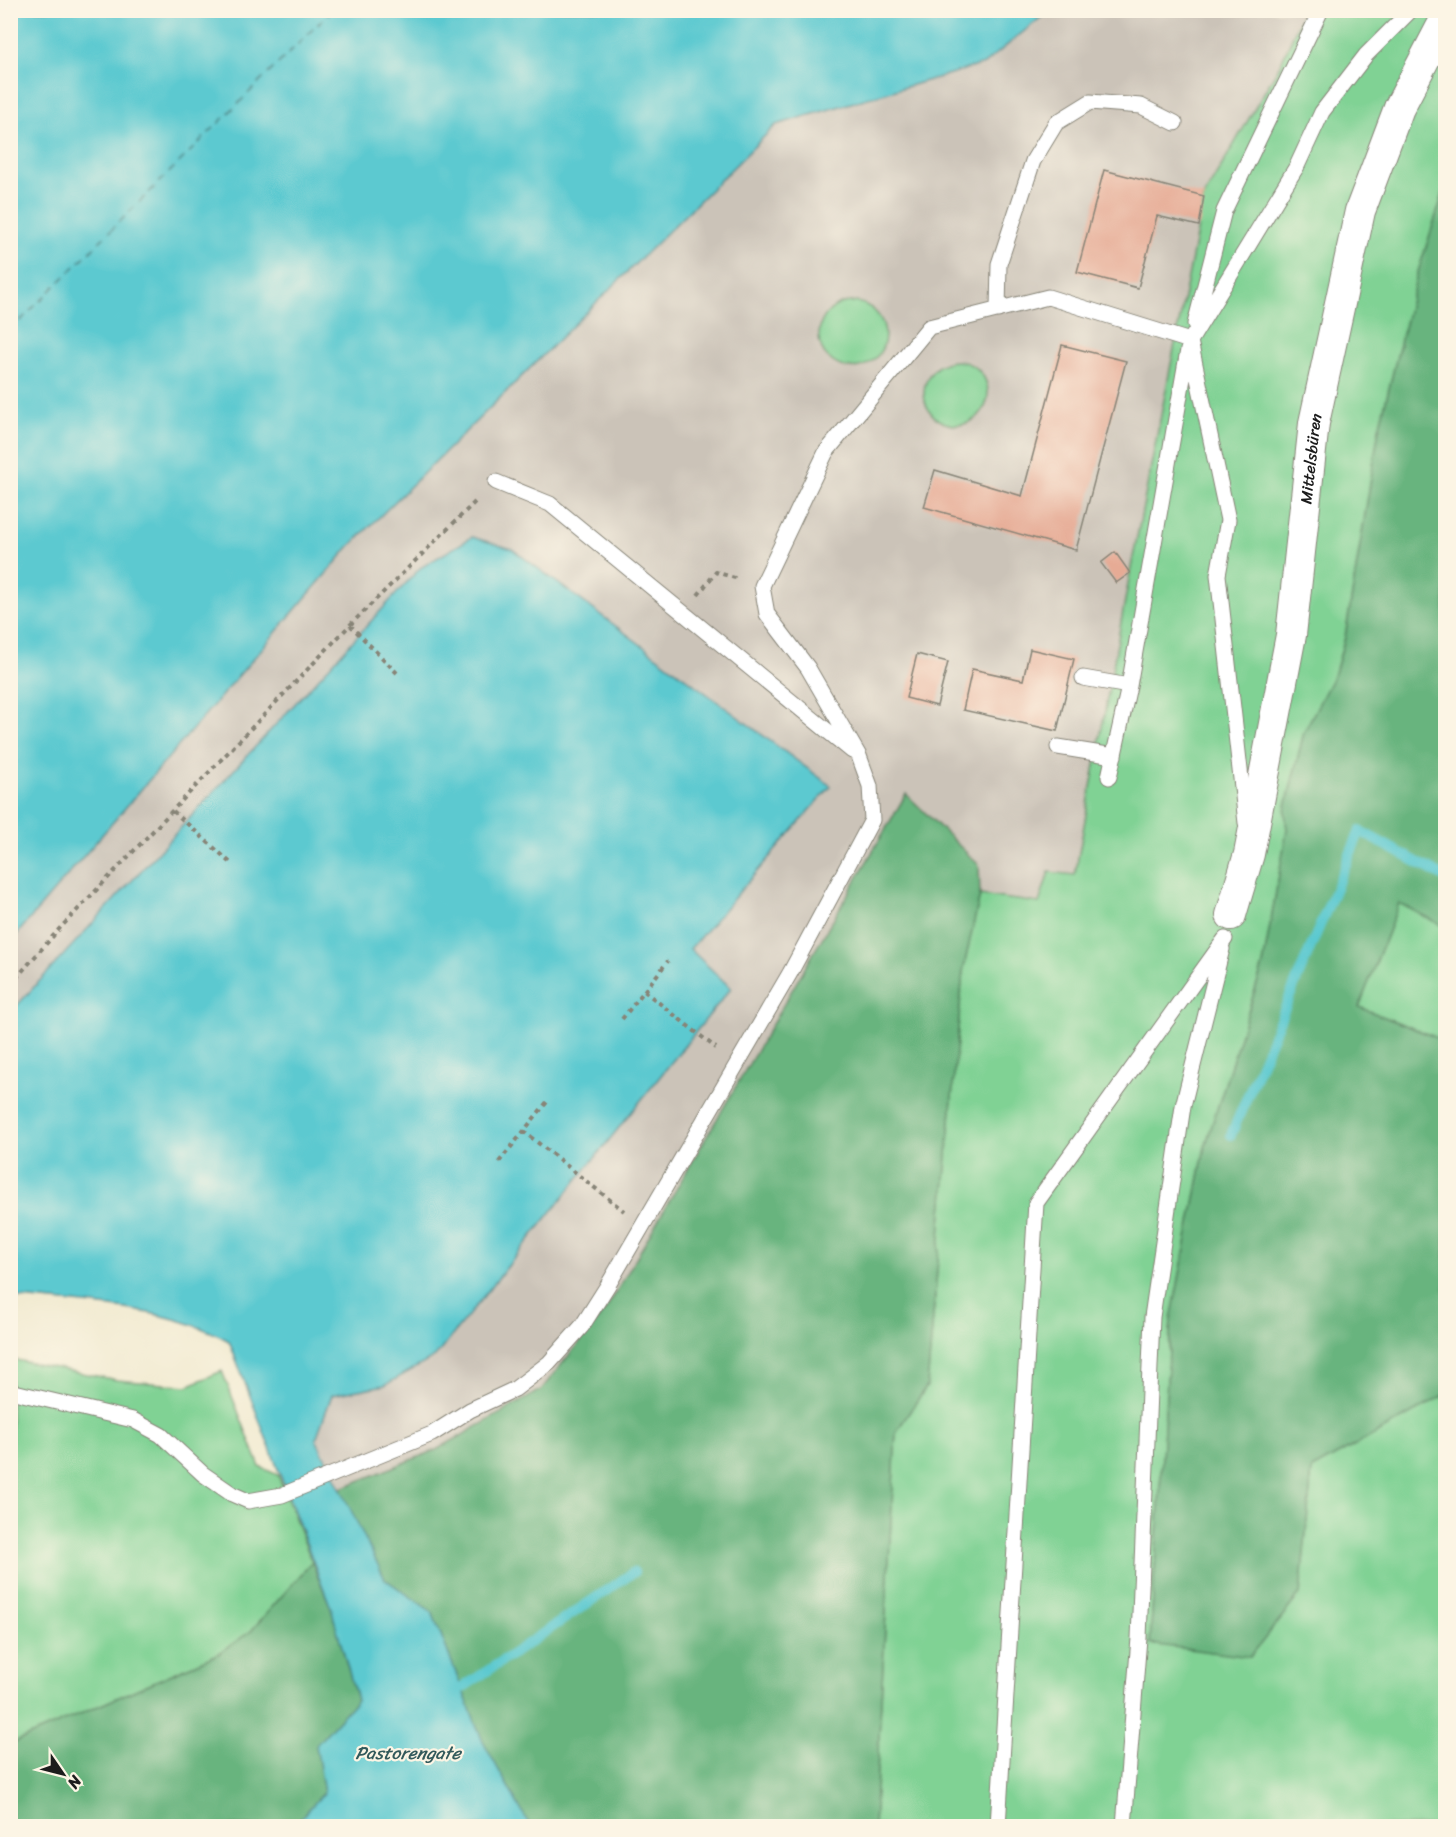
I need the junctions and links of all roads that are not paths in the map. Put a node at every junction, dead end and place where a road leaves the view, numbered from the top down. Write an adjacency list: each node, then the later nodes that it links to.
1 (1321, 10): 6 (lane)
2 (1411, 10): 6 (lane)
3 (1446, 18): 14 (street, Mittelsbüren)
4 (1175, 123): 5 (lane)
5 (998, 310): 6 (lane); 11 (lane)
6 (1190, 341): 9 (lane); 14 (lane)
7 (496, 482): 11 (lane)
8 (1083, 678): 9 (lane)
9 (1130, 686): 12 (lane)
10 (1058, 747): 12 (lane)
11 (859, 756): 16 (lane)
12 (1114, 756): 13 (lane)
13 (1109, 777)
14 (1250, 854): 15 (street, Mittelsbüren)
15 (1228, 927): 17 (lane); 18 (lane)
16 (10, 1391)
17 (998, 1827)
18 (1125, 1827)

